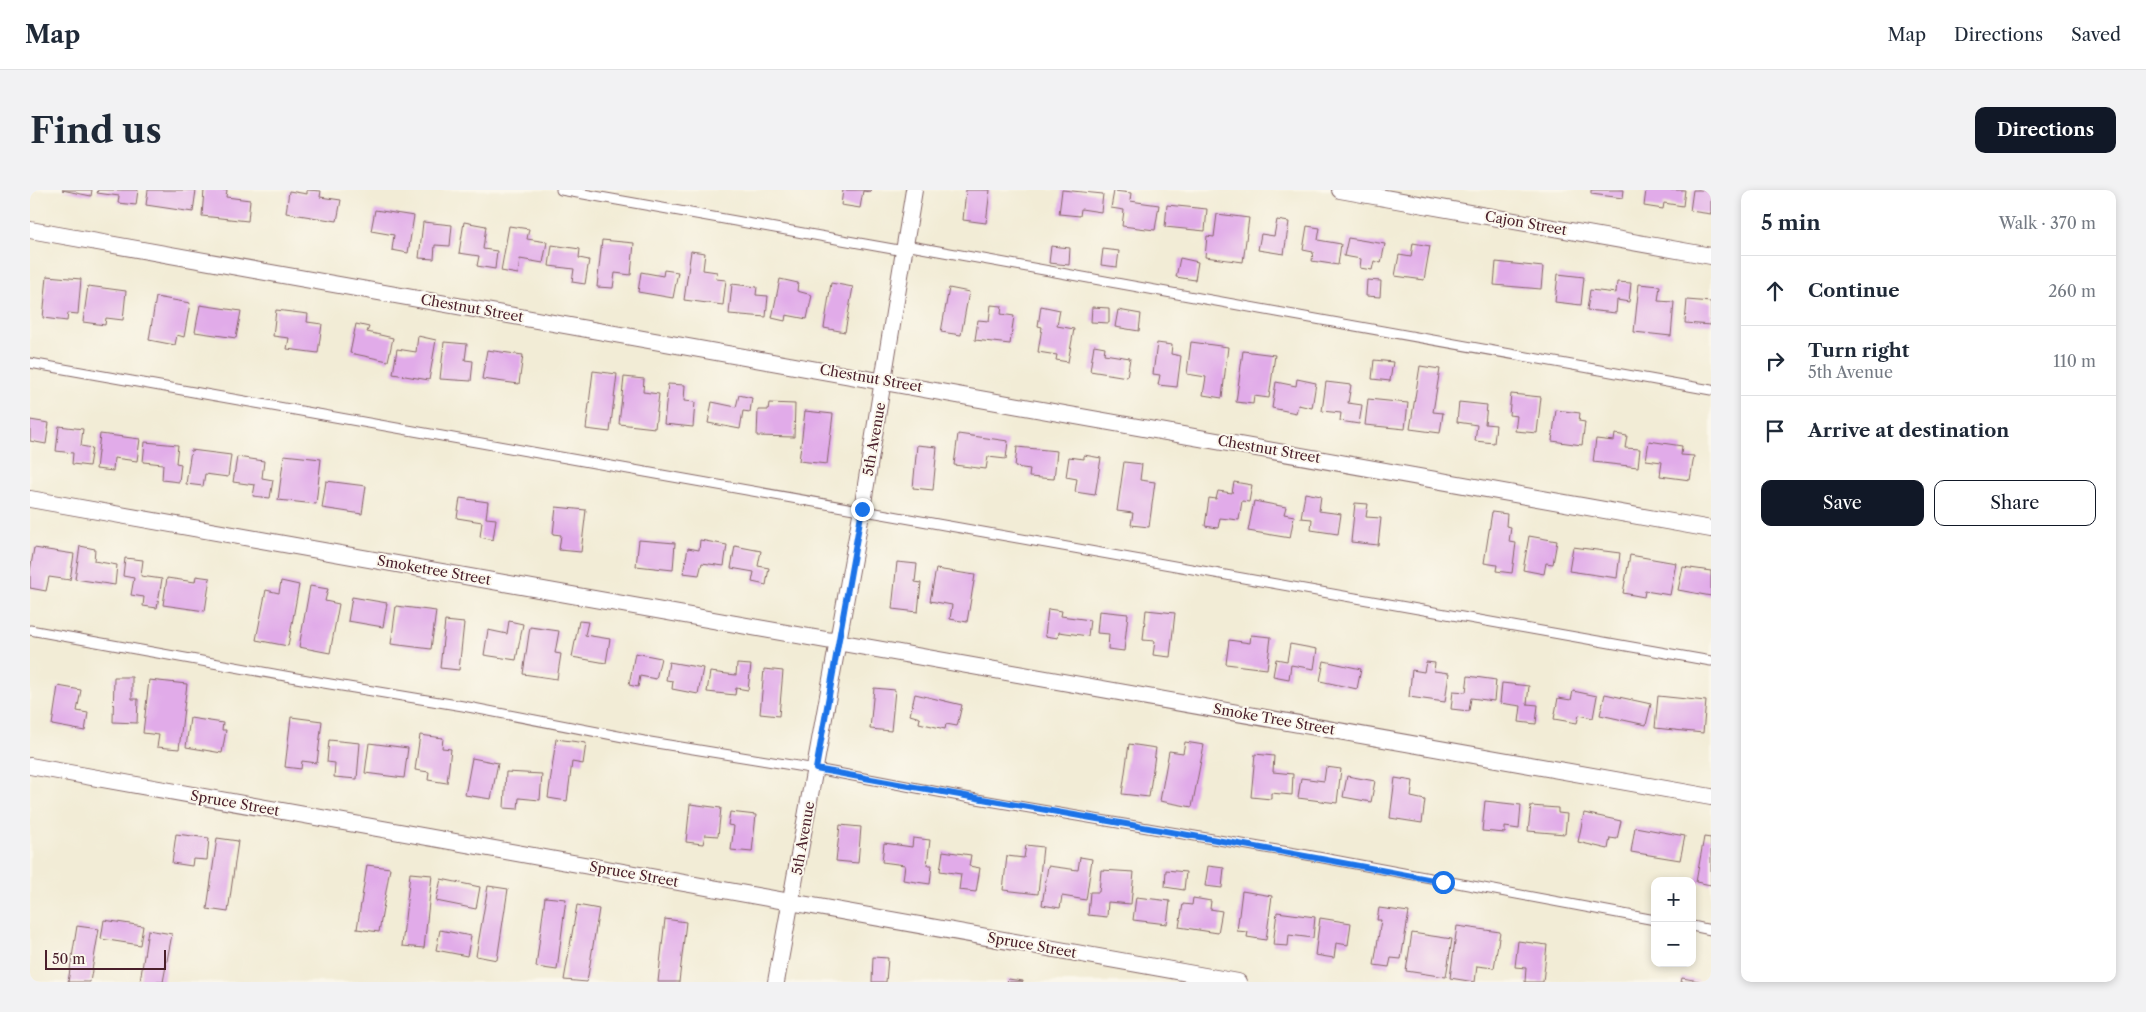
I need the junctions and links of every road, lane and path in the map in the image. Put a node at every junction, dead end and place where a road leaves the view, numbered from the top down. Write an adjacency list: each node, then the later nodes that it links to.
1 (561, 190): 5 (lane)
2 (914, 190): 5 (street, 5th Avenue)
3 (1340, 190): 6 (street, Cajon Street)
4 (30, 230): 8 (street, Chestnut Street)
5 (905, 248): 8 (street, 5th Avenue); 9 (lane)
6 (1711, 256)
7 (30, 363): 11 (lane)
8 (884, 380): 11 (street, 5th Avenue); 12 (street, Chestnut Street)
9 (1711, 390)
10 (30, 498): 14 (street, Smoketree Street)
11 (862, 509): 14 (street, 5th Avenue); 15 (lane)
12 (1711, 529)
13 (30, 630): 17 (lane)
14 (837, 641): 17 (street, 5th Avenue); 18 (street, Smoke Tree Street)
15 (1711, 661)
16 (30, 766): 19 (street, Spruce Street)
17 (816, 769): 19 (street, 5th Avenue); 20 (lane)
18 (1711, 796)
19 (791, 901): 23 (street, 5th Avenue); 24 (street, Spruce Street)
20 (1651, 919)
21 (1696, 927): 22 (lane)
22 (1711, 930)
23 (776, 982)
24 (1238, 982)

